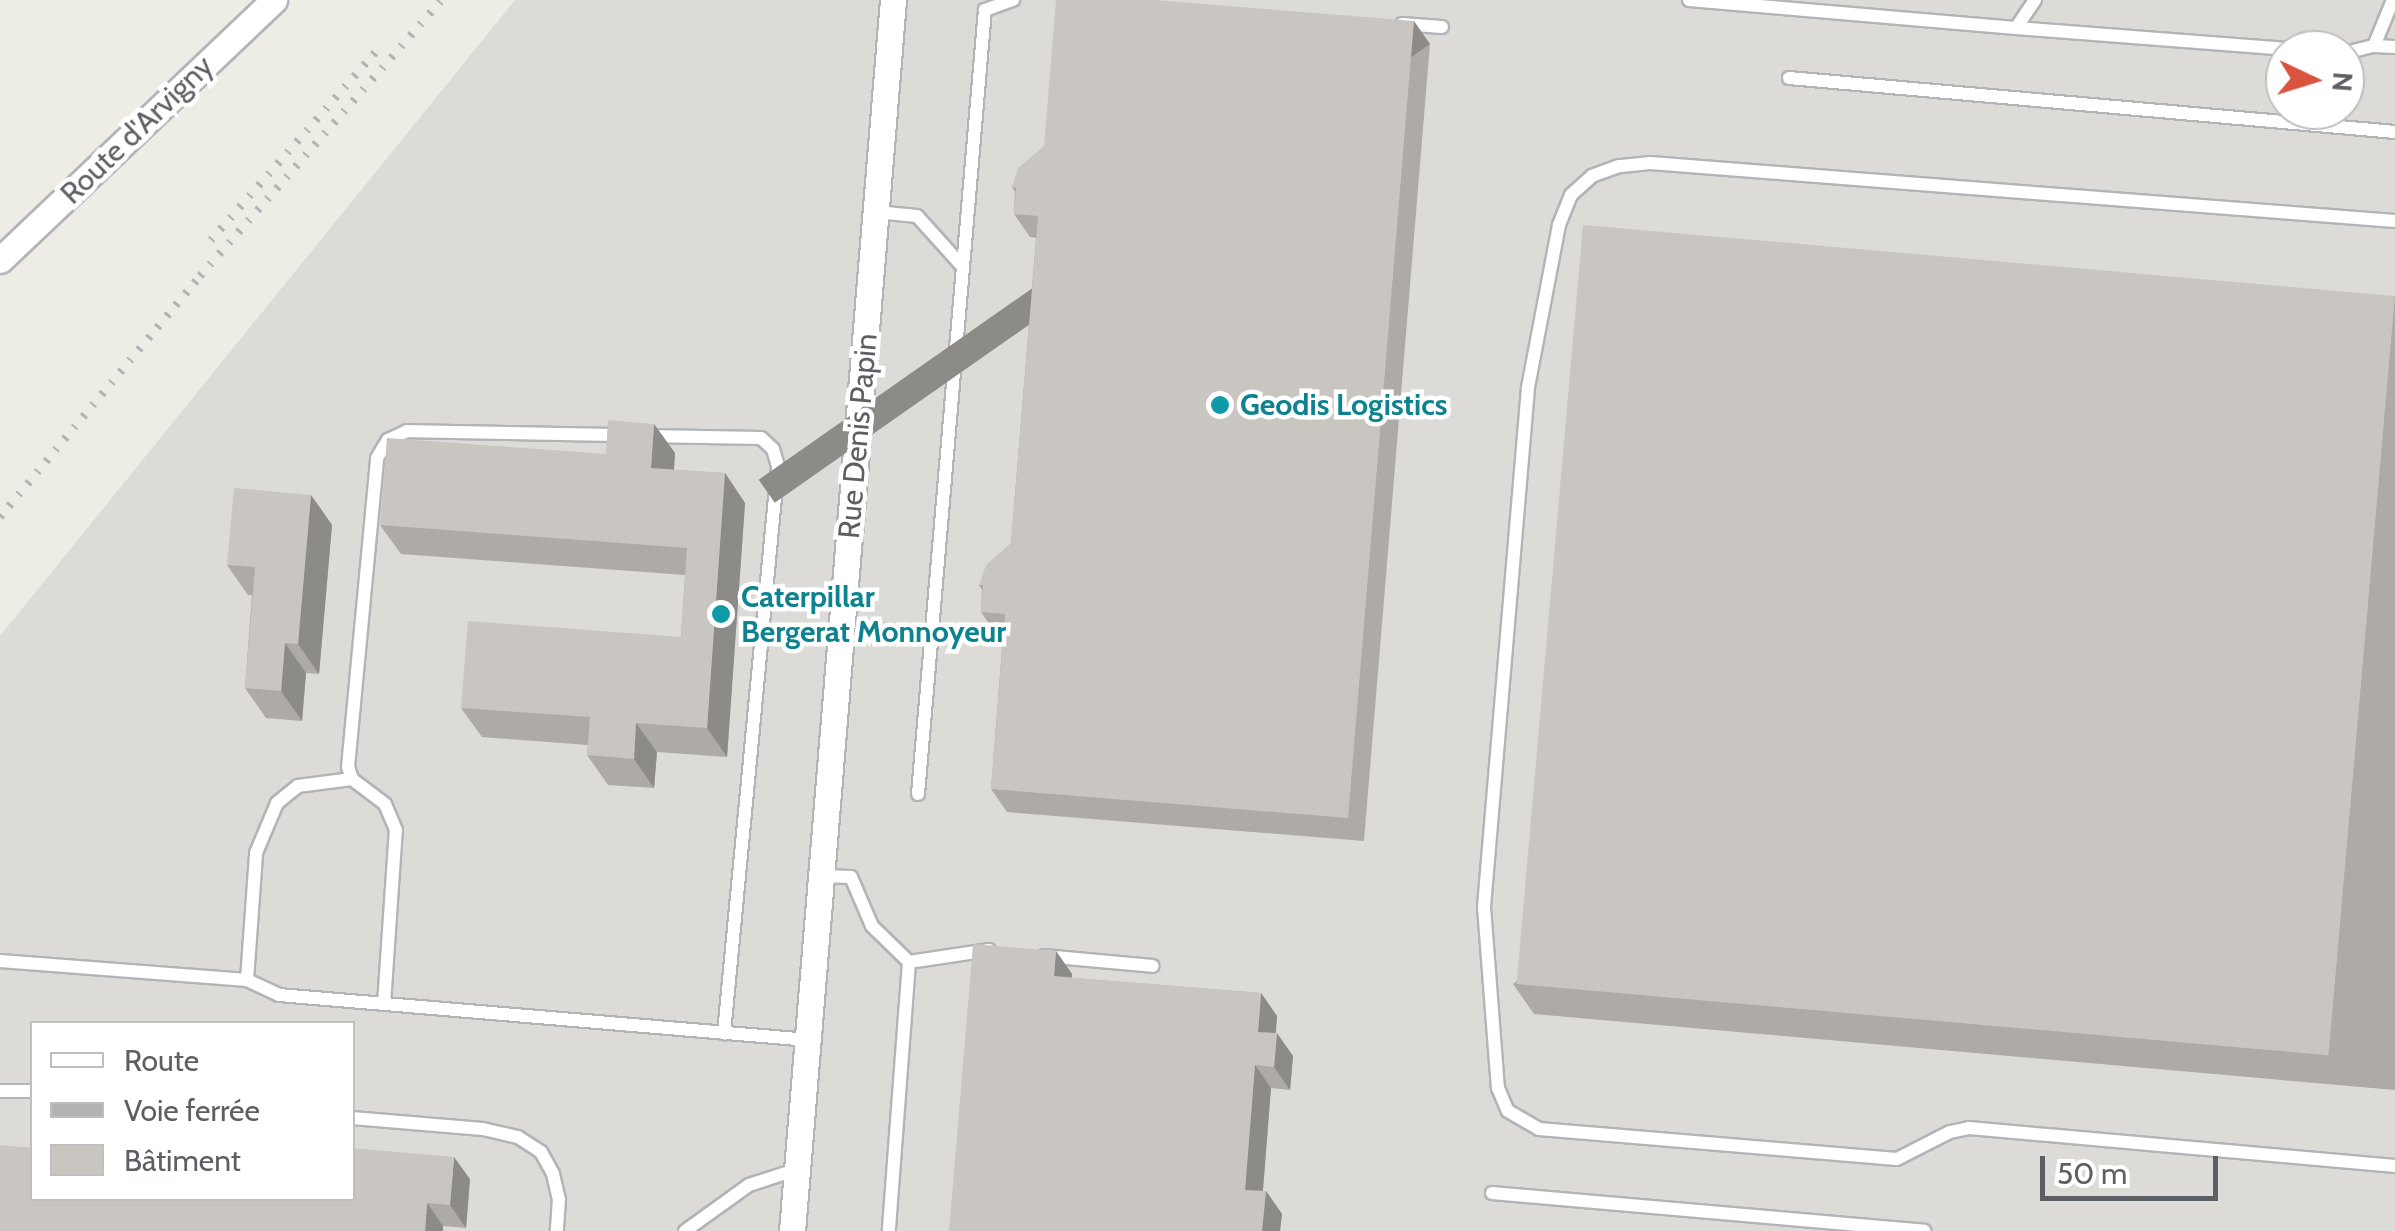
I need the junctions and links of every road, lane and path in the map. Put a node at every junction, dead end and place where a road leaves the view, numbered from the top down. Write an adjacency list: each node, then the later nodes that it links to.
1 (274, 0): 18 (street, Route d'Arvigny)
2 (893, 0): 16 (street, Rue Denis Papin)
3 (1014, 0): 19 (lane)
4 (1689, 0): 9 (lane)
5 (2035, 0): 9 (lane)
6 (2393, 0): 10 (lane)
7 (1383, 23): 8 (lane)
8 (1442, 27)
9 (2016, 28): 12 (lane)
10 (2374, 46): 11 (lane); 13 (lane)
11 (2395, 46)
12 (2265, 47)
13 (2365, 48)
14 (1789, 78): 15 (lane)
15 (2395, 132)
16 (876, 212): 19 (lane); 22 (street, Rue Denis Papin)
17 (2395, 221): 35 (lane)
18 (0, 260)
19 (963, 267): 21 (lane)
20 (352, 780): 28 (lane); 29 (lane); 30 (lane)
21 (918, 794)
22 (823, 876): 26 (lane); 31 (street, Rue Denis Papin)
23 (996, 951): 26 (lane)
24 (1035, 955): 27 (lane)
25 (0, 961): 28 (lane)
26 (909, 962): 41 (lane)
27 (1154, 966)
28 (246, 980): 29 (lane)
29 (384, 1004): 30 (lane)
30 (724, 1033): 31 (lane)
31 (809, 1040): 36 (street, Rue Denis Papin)
32 (0, 1091): 33 (lane)
33 (30, 1092)
34 (355, 1118): 38 (lane)
35 (2395, 1166)
36 (798, 1169): 39 (lane); 40 (street, Rue Denis Papin)
37 (1492, 1193): 42 (lane)
38 (557, 1231)
39 (685, 1231)
40 (792, 1231)
41 (889, 1231)
42 (1924, 1231)

